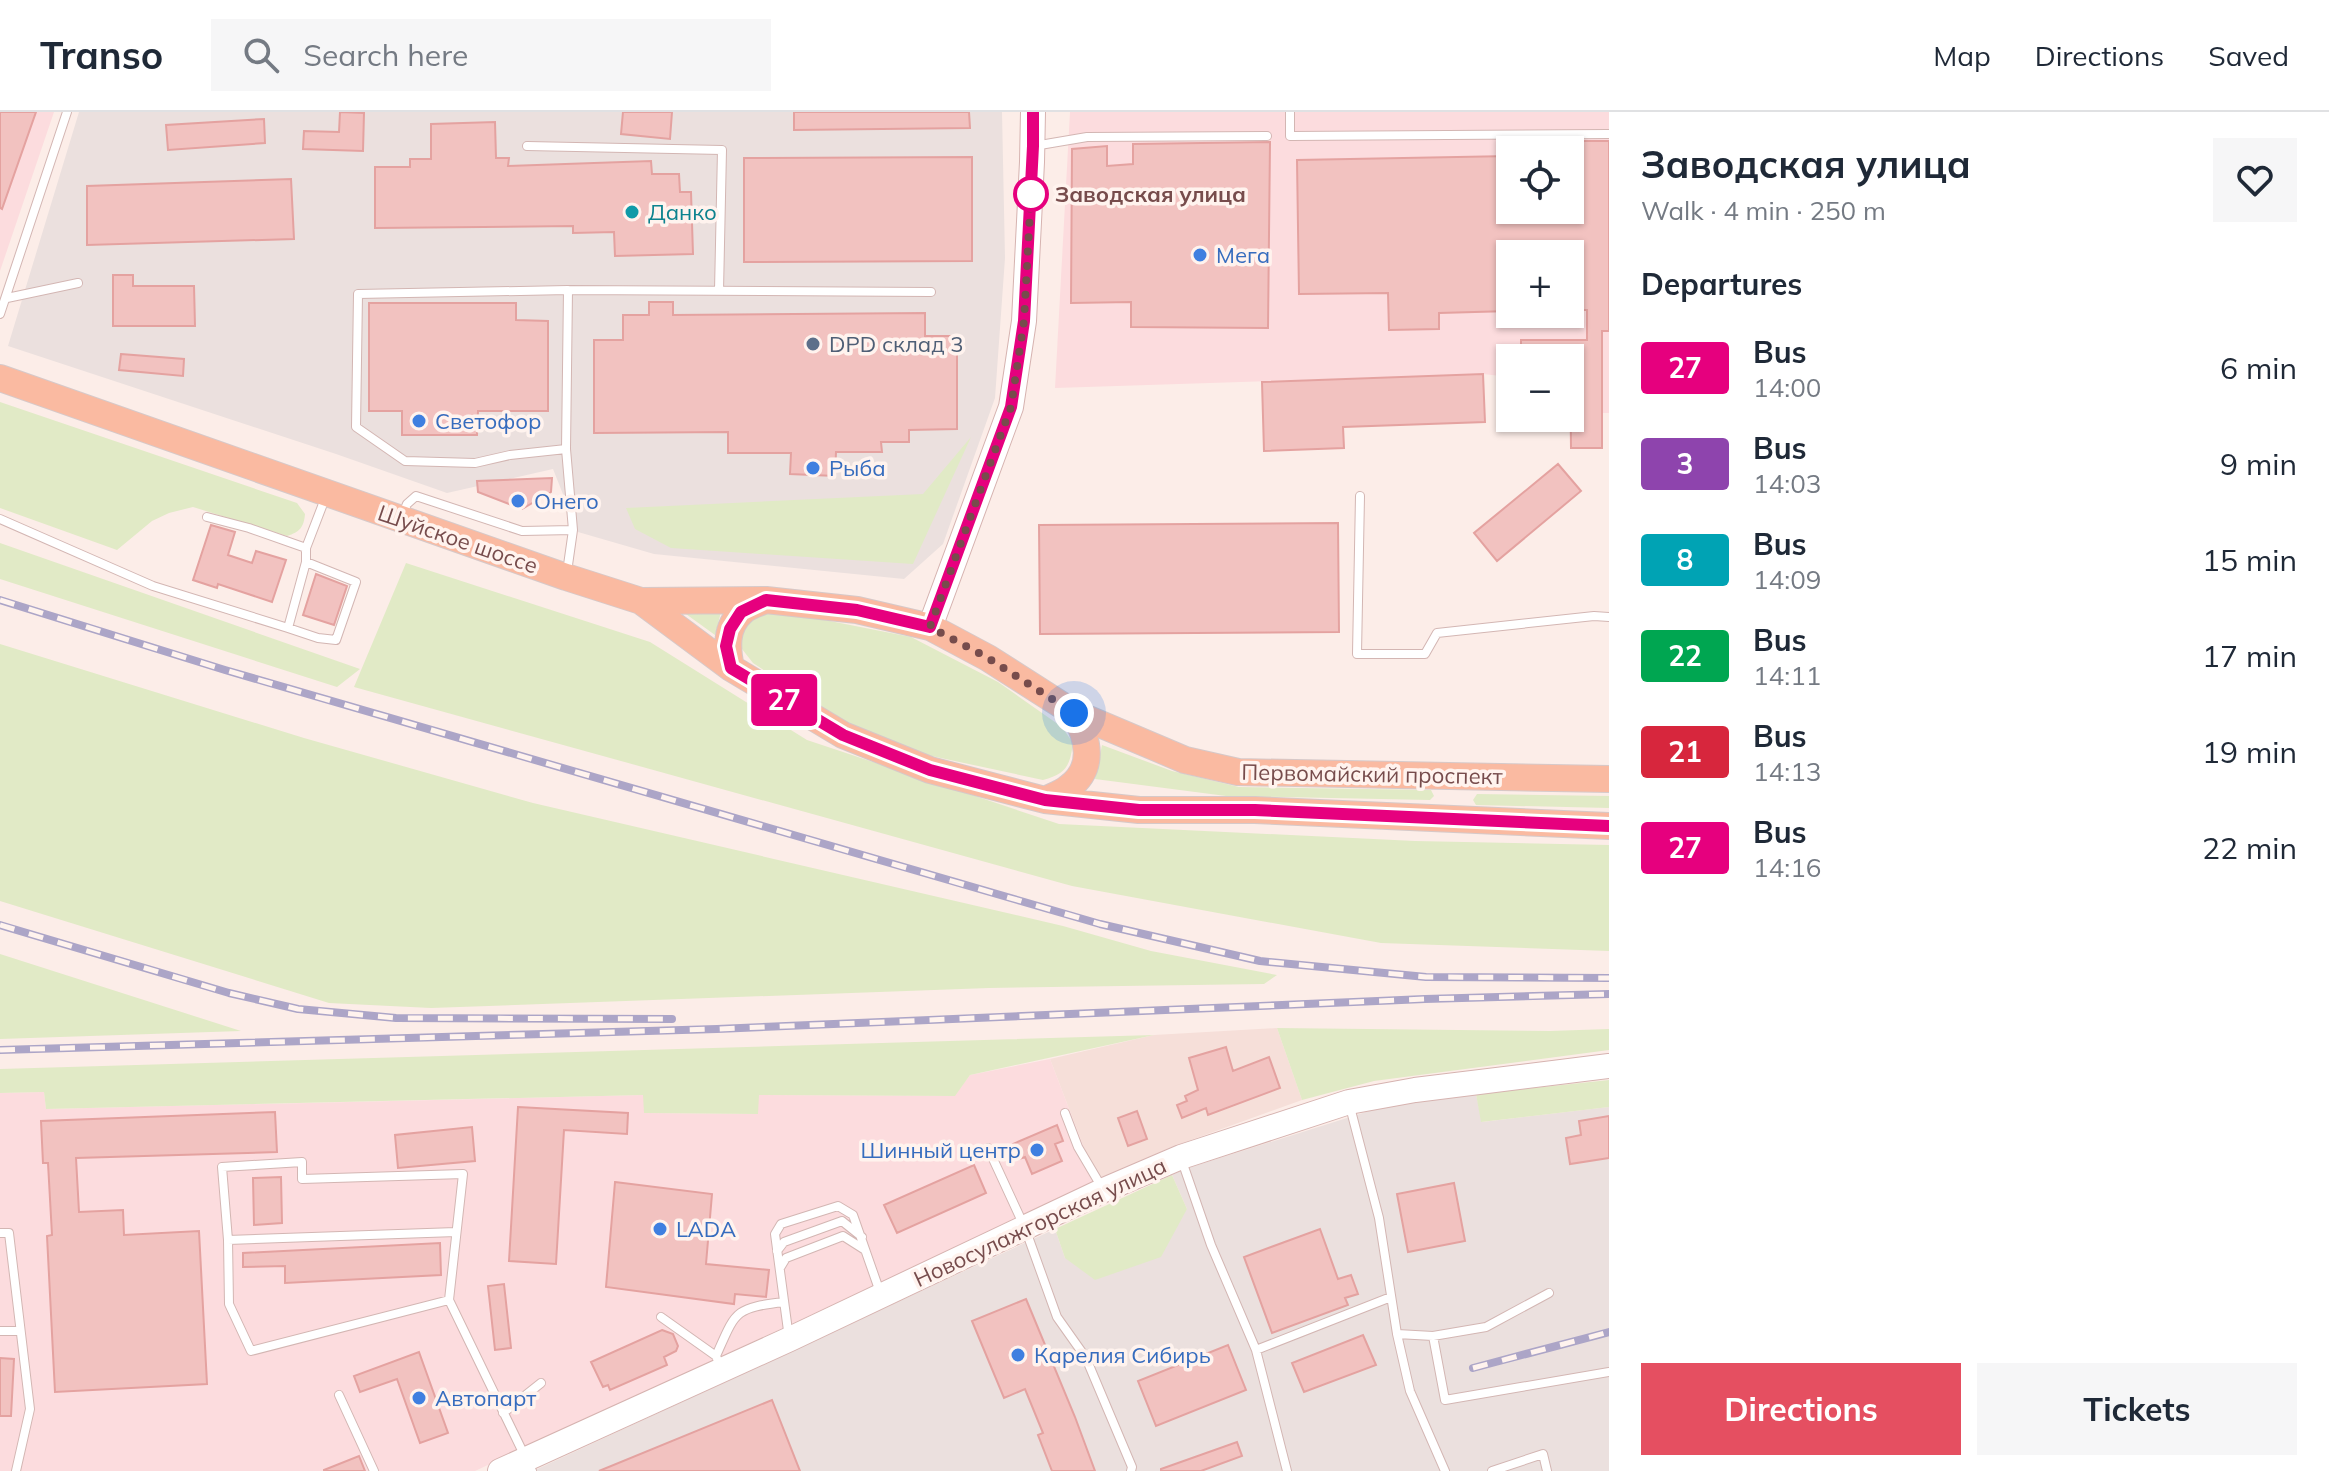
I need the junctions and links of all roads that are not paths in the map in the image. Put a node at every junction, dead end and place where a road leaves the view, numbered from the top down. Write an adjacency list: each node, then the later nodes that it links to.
1 (67, 112): 12 (lane)
2 (1033, 112): 7 (main road)
3 (1290, 112): 4 (lane)
4 (1609, 134)
5 (1267, 136): 7 (lane)
6 (527, 146): 10 (lane)
7 (1033, 146): 28 (main road)
8 (78, 283): 12 (lane)
9 (568, 290): 10 (lane); 15 (lane); 15 (lane)
10 (719, 291): 11 (lane)
11 (931, 292)
12 (7, 298): 13 (lane)
13 (0, 314)
14 (0, 378): 16 (main road, Шуйское шоссе)
15 (566, 449): 21 (lane)
16 (326, 493): 20 (main road, Шуйское шоссе); 22 (lane)
17 (1360, 496): 27 (lane)
18 (207, 517): 22 (lane)
19 (0, 519): 29 (lane)
20 (401, 519): 21 (lane); 24 (main road, Шуйское шоссе)
21 (573, 530): 24 (lane)
22 (306, 548): 23 (lane)
23 (306, 562): 29 (lane); 29 (lane)
24 (566, 577): 26 (main road, Шуйское шоссе)
25 (766, 600): 26 (main road, Шуйское шоссе); 28 (main road, Шуйское шоссе); 30 (main road)
26 (641, 601): 30 (main road, Первомайский проспект)
27 (1609, 617)
28 (930, 627): 31 (main road, Первомайский проспект)
29 (288, 628)
30 (731, 668): 34 (main road, Первомайский проспект)
31 (1074, 713): 32 (main road, Первомайский проспект); 34 (main road)
32 (1453, 777): 33 (main road, Первомайский проспект); 35 (main road)
33 (1609, 779)
34 (1045, 800): 35 (main road, Первомайский проспект)
35 (1453, 820): 36 (main road, Первомайский проспект)
36 (1609, 826)
37 (1609, 1066): 38 (main road, Новосулажгорская улица)
38 (1349, 1102): 41 (main road, Новосулажгорская улица); 53 (lane)
39 (1065, 1113): 42 (lane)
40 (988, 1148): 43 (lane)
41 (1181, 1157): 42 (main road, Новосулажгорская улица); 62 (lane)
42 (1104, 1190): 43 (main road, Новосулажгорская улица)
43 (1025, 1228): 52 (main road, Новосулажгорская улица); 72 (lane)
44 (456, 1232): 47 (lane); 47 (lane); 54 (lane)
45 (0, 1233): 58 (lane)
46 (862, 1238): 48 (lane); 49 (lane); 49 (lane)
47 (228, 1240): 54 (lane)
48 (865, 1250): 50 (lane); 52 (lane)
49 (776, 1252): 50 (lane)
50 (779, 1269): 55 (lane)
51 (1549, 1293): 60 (lane)
52 (881, 1296): 61 (main road, Новосулажгорская улица)
53 (1391, 1297): 59 (lane); 62 (lane)
54 (449, 1300): 67 (lane)
55 (784, 1302): 61 (lane); 63 (lane)
56 (661, 1317): 63 (lane)
57 (0, 1331): 58 (lane)
58 (20, 1331): 69 (lane)
59 (1397, 1334): 60 (lane); 74 (lane)
60 (1433, 1336): 64 (lane)
61 (790, 1339): 63 (main road, Новосулажгорская улица)
62 (1256, 1350): 73 (lane)
63 (719, 1362): 68 (main road, Новосулажгорская улица)
64 (1609, 1372)
65 (541, 1383): 67 (lane)
66 (339, 1395): 70 (lane)
67 (503, 1413): 68 (lane)
68 (530, 1464): 71 (main road, Новосулажгорская улица)
69 (16, 1471)
70 (374, 1471)
71 (500, 1471)
72 (1131, 1471)
73 (1287, 1471)
74 (1445, 1471)
75 (1492, 1471): 76 (lane)
76 (1547, 1471)

